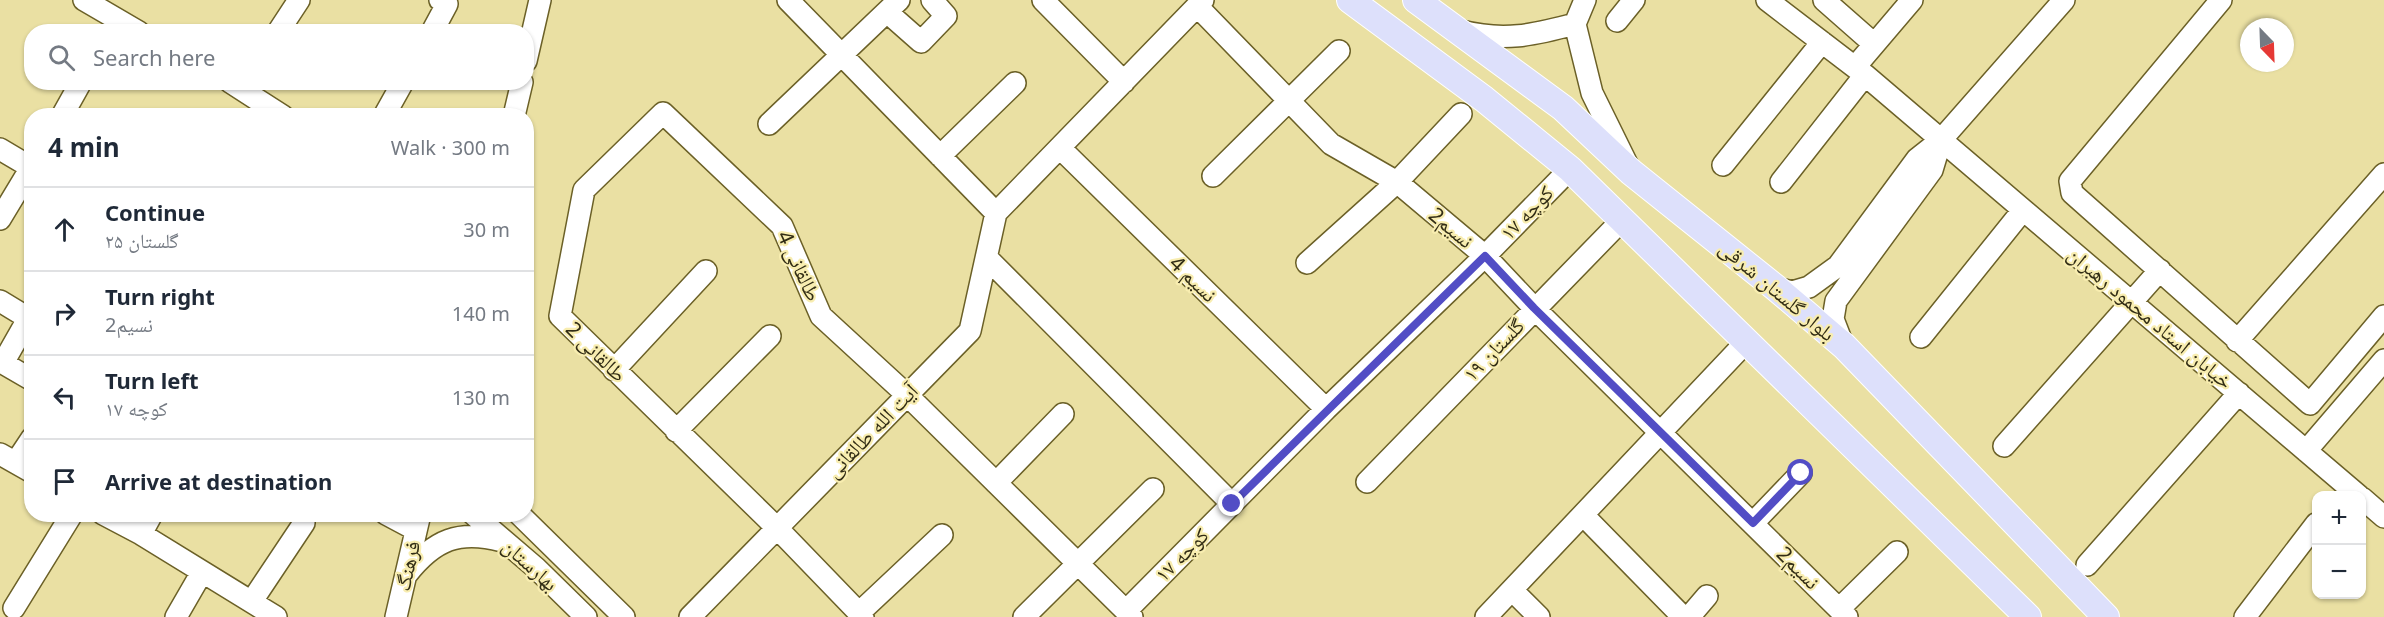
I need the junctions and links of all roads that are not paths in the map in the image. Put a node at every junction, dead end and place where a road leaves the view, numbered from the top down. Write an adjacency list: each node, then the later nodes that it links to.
1 (84, 0): 20 (street)
2 (299, 0): 21 (street)
3 (440, 0): 22 (street)
4 (540, 0): 24 (street)
5 (788, 0): 29 (street)
6 (932, 0): 18 (street)
7 (1350, 0): 51 (main road)
8 (1416, 0): 25 (main road, بلوار گلستان شرقی)
9 (1585, 0): 23 (street)
10 (1634, 0): 19 (street)
11 (1767, 0): 26 (street, خیابان استاد محمود رهبران)
12 (1824, 0): 27 (street)
13 (1912, 0): 27 (street)
14 (2064, 0): 45 (street)
15 (2221, 0): 65 (street)
16 (1050, 2): 31 (street)
17 (1200, 3): 31 (street); 37 (street, نسیم2)
18 (893, 6): 29 (street)
19 (1617, 21)
20 (113, 24)
21 (283, 24)
22 (436, 24)
23 (1575, 24): 25 (street); 52 (street)
24 (534, 26)
25 (1457, 30): 52 (main road, بلوار گلستان شرقی)
26 (1822, 42): 30 (street, خیابان استاد محمود رهبران); 50 (street)
27 (1874, 44): 30 (street)
28 (1340, 51): 37 (street)
29 (841, 55): 44 (street); 48 (street)
30 (1860, 71): 45 (street, خیابان استاد محمود رهبران); 57 (street)
31 (1124, 82): 46 (street)
32 (1015, 83): 48 (street)
33 (77, 90): 38 (street)
34 (247, 90): 39 (street)
35 (399, 90): 40 (street)
36 (520, 90): 41 (street)
37 (1289, 100): 54 (street); 56 (street, نسیم2)
38 (66, 108)
39 (272, 108)
40 (388, 108)
41 (516, 108)
42 (663, 113): 80 (street, طالقانی 2); 83 (street, طالقانی 4)
43 (1461, 114): 56 (street)
44 (769, 124)
45 (1941, 140): 58 (street, خیابان استاد محمود رهبران); 67 (street); 78 (street)
46 (1060, 148): 59 (street); 84 (street, نسیم 4)
47 (0, 149): 49 (street)
48 (940, 156): 59 (street)
49 (24, 163)
50 (1723, 165)
51 (1570, 169): 61 (main road); 62 (street, کوچه ۱۷)
52 (1631, 172): 67 (main road, بلوار گلستان شرقی)
53 (2384, 174): 77 (street)
54 (1213, 176)
55 (24, 179): 60 (street)
56 (1397, 182): 62 (street, نسیم2); 64 (street)
57 (1781, 182)
58 (2023, 210): 69 (street, خیابان استاد محمود رهبران); 75 (street)
59 (996, 213): 63 (street, آیت الله طالقانی)
60 (0, 219)
61 (1622, 220): 70 (street, گلستان ۱۹); 76 (main road)
62 (1485, 256): 70 (street, نسیم2); 84 (street, کوچه ۱۷)
63 (988, 259): 83 (street, آیت الله طالقانی); 95 (street)
64 (1307, 263)
65 (2160, 270): 69 (street); 77 (street)
66 (706, 271): 80 (street)
67 (1776, 288): 78 (main road, بلوار گلستان شرقی)
68 (0, 301): 71 (street)
69 (2133, 302): 82 (street, خیابان استاد محمود رهبران); 88 (street)
70 (1534, 308): 87 (street, نسیم2); 91 (street, گلستان ۱۹)
71 (24, 312)
72 (2384, 316): 77 (street)
73 (24, 326): 81 (street)
74 (770, 336): 86 (street)
75 (1921, 337)
76 (1747, 341): 87 (street); 135 (main road)
77 (2236, 341)
78 (1844, 346): 136 (main road, بلوار گلستان شرقی)
79 (2384, 360): 89 (street)
80 (614, 370): 86 (street, طالقانی 2)
81 (24, 375)
82 (2239, 393): 89 (street, خیابان استاد محمود رهبران); 114 (street)
83 (907, 395): 92 (street, طالقانی 4); 107 (street, آیت الله طالقانی)
84 (1326, 409): 95 (street, کوچه ۱۷)
85 (1063, 414): 92 (street)
86 (676, 431): 107 (street, طالقانی 2)
87 (1662, 432): 97 (street); 106 (street, نسیم2)
88 (2004, 446)
89 (2306, 450): 94 (street, خیابان استاد محمود رهبران)
90 (1801, 473): 106 (street)
91 (1367, 482)
92 (996, 483): 113 (street, طالقانی 4)
93 (1153, 489): 113 (street)
94 (2350, 491)
95 (1232, 504): 122 (street, کوچه ۱۷)
96 (2366, 504): 98 (street, خیابان استاد محمود رهبران)
97 (1583, 515): 117 (street); 133 (street)
98 (2384, 517)
99 (67, 522): 120 (street)
100 (118, 522): 109 (street)
101 (148, 522): 109 (street)
102 (418, 522): 116 (street, فرهنگ)
103 (482, 522): 111 (street, بهارستان)
104 (527, 522): 128 (street, بهارستان)
105 (304, 523): 119 (street)
106 (1753, 523): 121 (street, نسیم2)
107 (777, 528): 123 (street, طالقانی 2); 129 (street, آیت الله طالقانی)
108 (2312, 529): 137 (street)
109 (141, 534): 115 (street)
110 (942, 535): 123 (street)
111 (505, 541): 116 (street); 127 (street, بهارستان)
112 (1897, 552): 121 (street)
113 (1078, 564): 122 (street, طالقانی 4); 130 (street)
114 (2086, 565)
115 (202, 572): 119 (street); 124 (street)
116 (407, 574): 126 (street, فرهنگ)
117 (1512, 590): 131 (street); 132 (street)
118 (1707, 596): 134 (street)
119 (252, 602): 125 (street)
120 (14, 609)
121 (1843, 613)
122 (1129, 614)
123 (861, 615)
124 (176, 617)
125 (276, 617)
126 (396, 617)
127 (586, 617)
128 (624, 617)
129 (690, 617)
130 (1024, 617)
131 (1486, 617)
132 (1539, 617)
133 (1683, 617)
134 (1689, 617)
135 (2028, 617)
136 (2106, 617)
137 (2245, 617)

